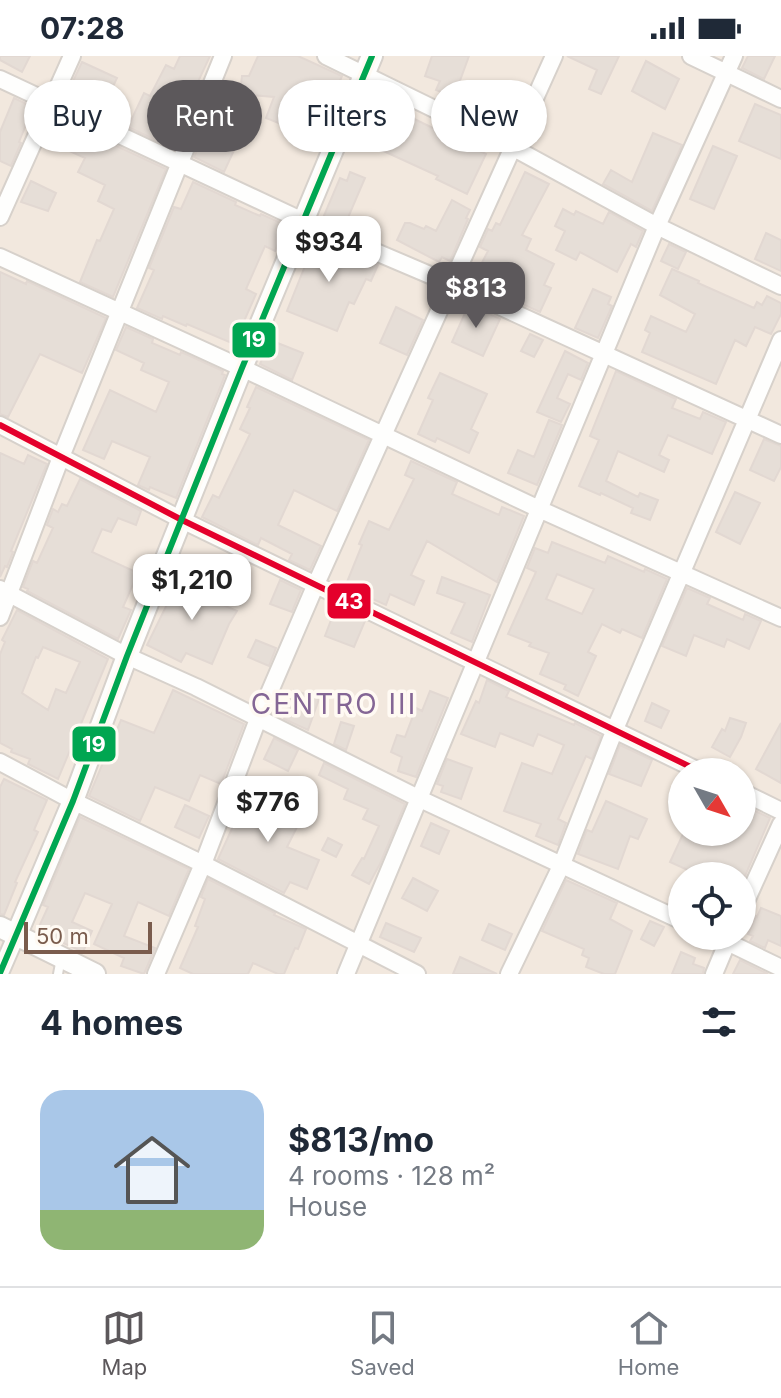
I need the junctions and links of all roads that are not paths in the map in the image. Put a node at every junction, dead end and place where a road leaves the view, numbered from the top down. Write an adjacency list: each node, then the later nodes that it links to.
1 (72, 56): 10 (street)
2 (223, 56): 19 (street)
3 (326, 56): 7 (street)
4 (554, 56): 11 (street)
5 (691, 56): 8 (street)
6 (734, 56): 8 (street)
7 (368, 65): 14 (street); 21 (street)
8 (726, 73): 13 (street); 22 (street)
9 (0, 79): 12 (street)
10 (61, 80)
11 (543, 80)
12 (24, 90)
13 (781, 99)
14 (431, 101)
15 (131, 141): 19 (street)
16 (29, 152): 20 (street)
17 (510, 152): 24 (street)
18 (521, 152): 22 (street)
19 (178, 164): 21 (street); 26 (street)
20 (0, 217)
21 (303, 221): 24 (street); 29 (street)
22 (657, 226): 25 (street); 28 (street)
23 (0, 257): 26 (street)
24 (451, 284): 28 (street); 32 (street)
25 (781, 286)
26 (119, 312): 29 (street); 34 (street)
27 (781, 340): 30 (street)
28 (603, 354): 30 (street); 35 (street)
29 (242, 368): 32 (street); 36 (street)
30 (747, 419): 33 (street); 37 (street)
31 (0, 425): 34 (street)
32 (384, 435): 35 (street); 38 (street)
33 (781, 435)
34 (61, 457): 36 (street); 39 (street)
35 (539, 509): 37 (street); 43 (street)
36 (182, 520): 38 (street); 42 (street)
37 (682, 574): 41 (street); 45 (street)
38 (316, 584): 43 (street); 44 (street)
39 (5, 591): 40 (street); 42 (street)
40 (0, 617)
41 (781, 618)
42 (127, 656): 44 (street); 50 (street)
43 (477, 662): 45 (street); 48 (street)
44 (258, 719): 48 (street); 53 (street)
45 (615, 729): 46 (street); 54 (street)
46 (673, 758)
47 (0, 762): 50 (street)
48 (420, 799): 54 (street); 58 (street)
49 (756, 799): 51 (street)
50 (73, 801): 53 (street); 57 (street)
51 (781, 811)
52 (781, 824): 55 (street)
53 (203, 864): 58 (street); 65 (street)
54 (562, 864): 56 (street); 68 (street)
55 (756, 879)
56 (668, 914)
57 (8, 931): 61 (street); 63 (street)
58 (359, 945): 66 (street); 67 (street)
59 (721, 950): 69 (street)
60 (747, 950): 62 (street)
61 (59, 966): 64 (street)
62 (781, 968)
63 (0, 973)
64 (95, 974)
65 (156, 974)
66 (346, 974)
67 (417, 974)
68 (509, 974)
69 (714, 974)

